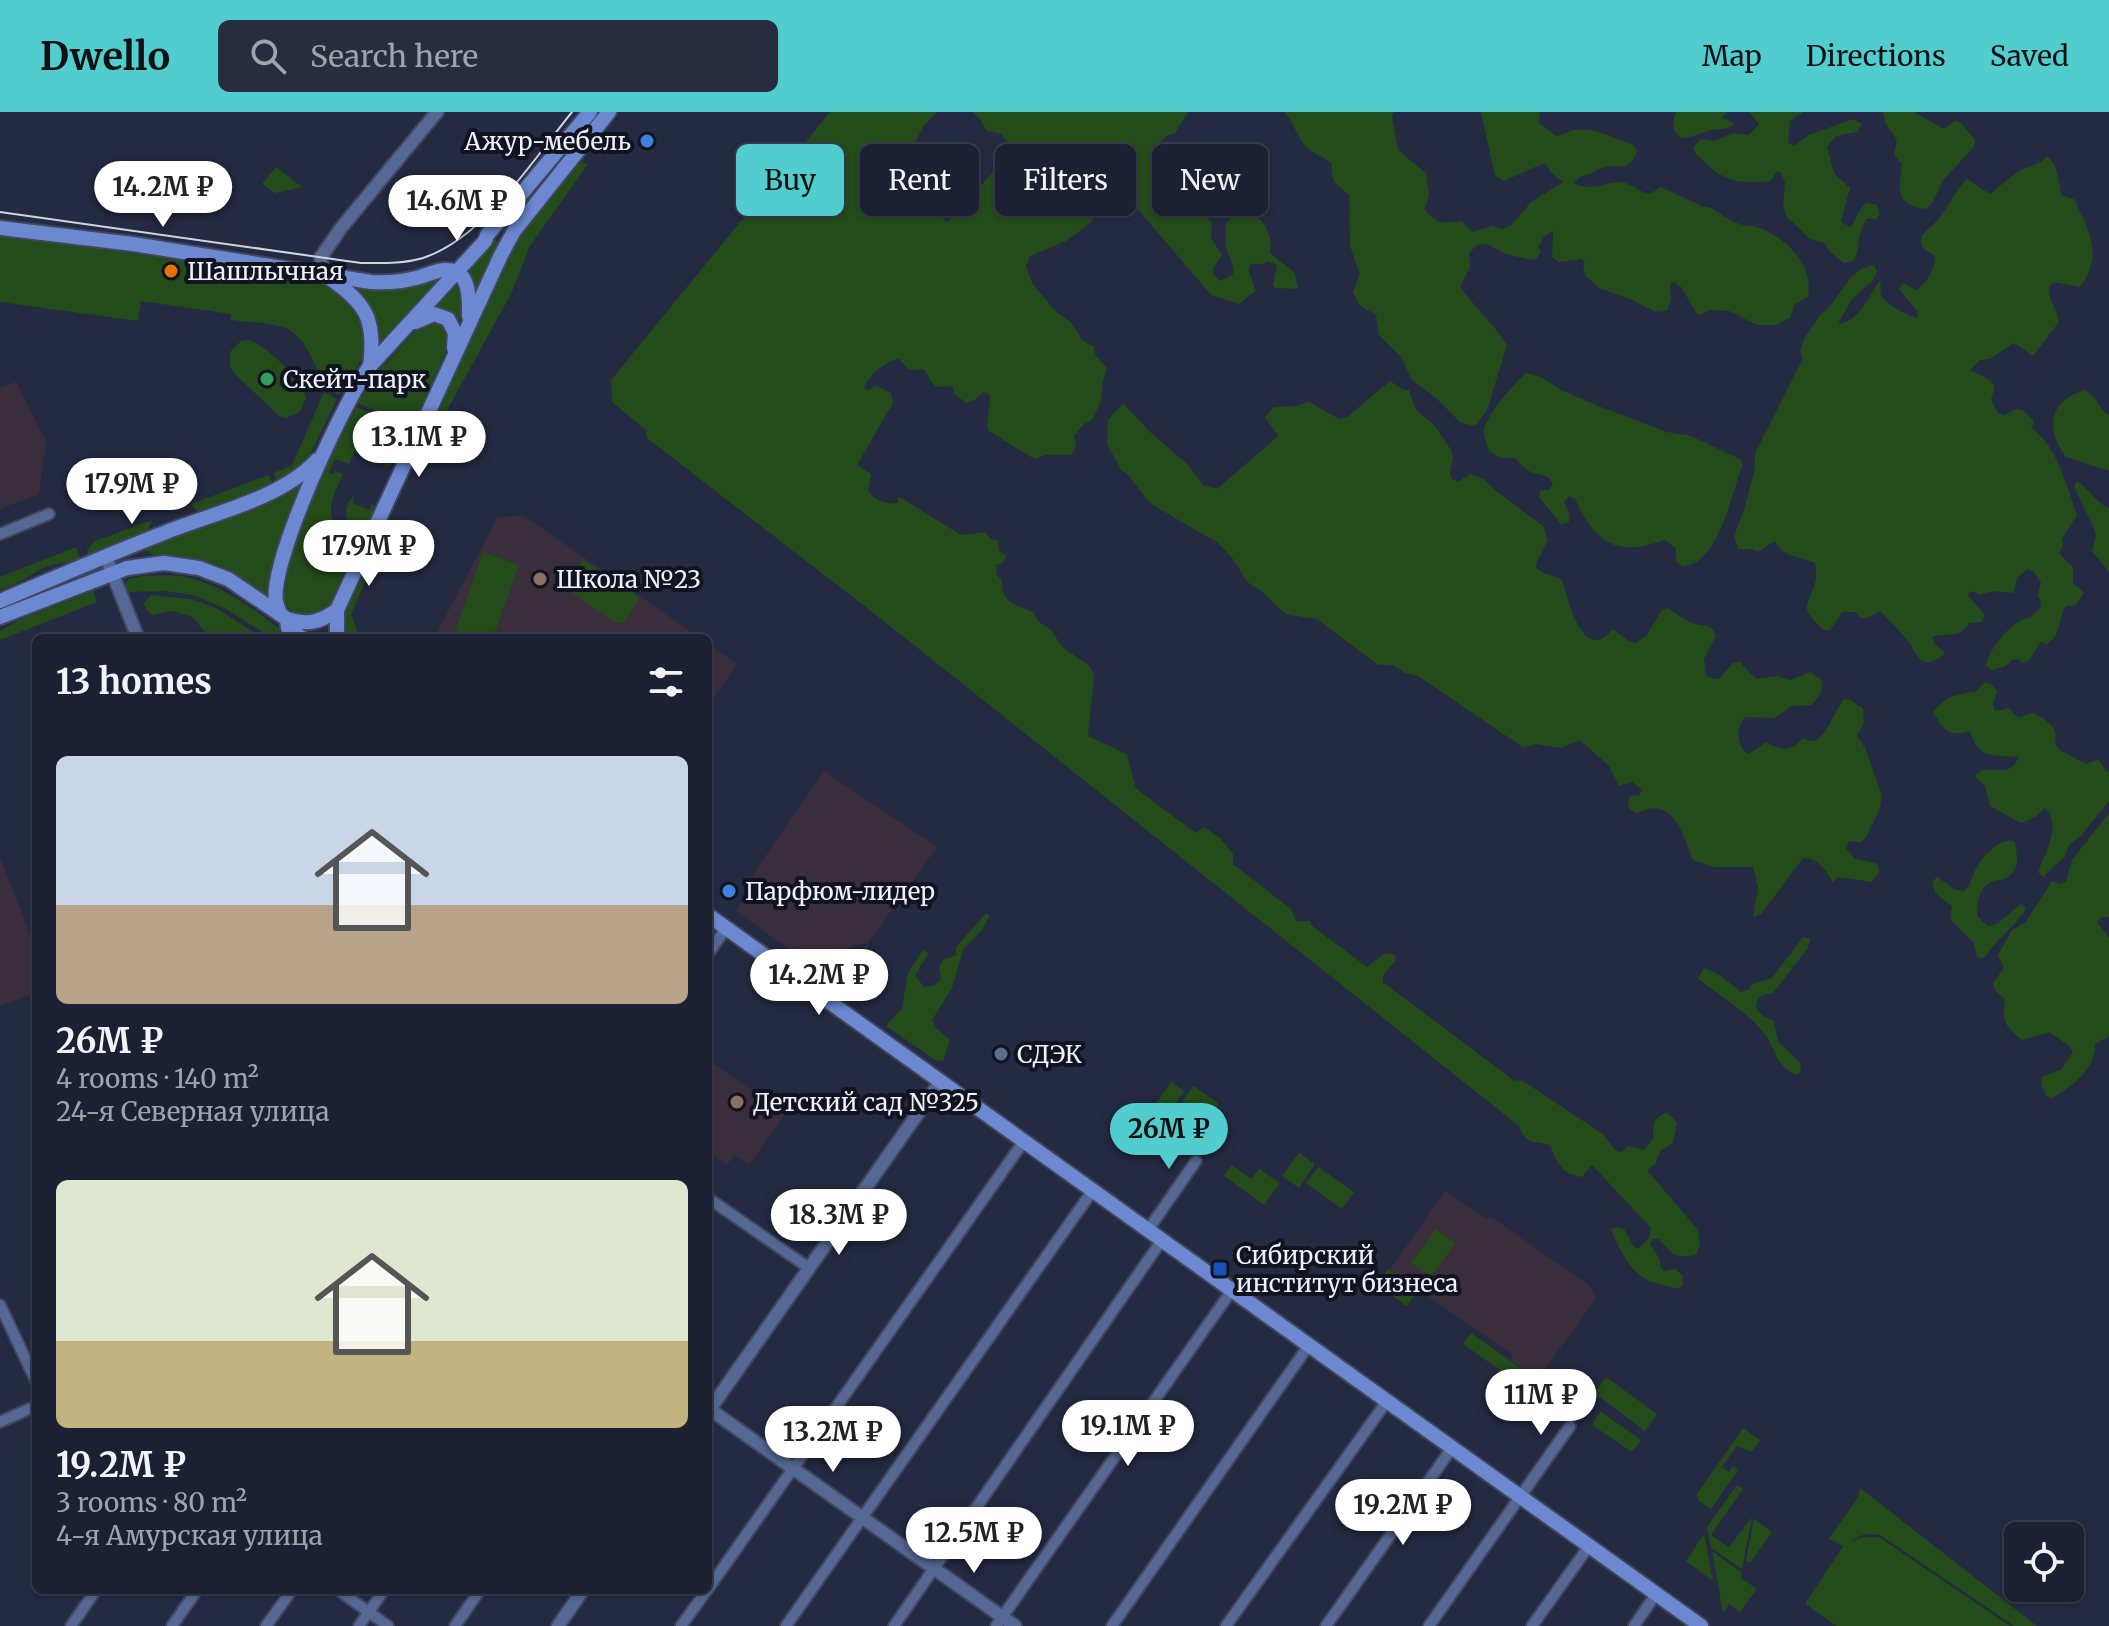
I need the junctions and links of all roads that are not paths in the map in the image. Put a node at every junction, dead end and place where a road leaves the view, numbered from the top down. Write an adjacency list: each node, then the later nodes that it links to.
1 (437, 112): 9 (street)
2 (590, 112): 4 (main road)
3 (609, 112): 4 (main road)
4 (570, 148): 5 (main road)
5 (542, 182): 7 (main road); 11 (main road)
6 (0, 228): 9 (main road)
7 (487, 235): 8 (main road); 10 (main road)
8 (439, 270): 9 (main road); 10 (main road)
9 (321, 272): 14 (main road)
10 (455, 272): 11 (main road); 12 (main road)
11 (469, 321): 13 (main road)
12 (411, 324): 13 (main road); 14 (main road)
13 (453, 354): 21 (main road)
14 (370, 366): 15 (main road)
15 (323, 454): 18 (main road); 23 (main road)
16 (49, 514): 17 (street)
17 (0, 534)
18 (106, 557): 19 (street); 20 (main road)
19 (112, 573): 22 (main road); 23 (main road); 24 (street)
20 (0, 601)
21 (337, 610): 23 (main road); 26 (main road)
22 (0, 617)
23 (284, 617): 25 (main road)
24 (136, 634)
25 (296, 634)
26 (337, 634)
27 (712, 918): 28 (main road)
28 (726, 928): 29 (street); 30 (main road)
29 (712, 948)
30 (940, 1082): 31 (main road); 37 (street)
31 (1024, 1141): 33 (main road); 49 (street)
32 (1196, 1161): 35 (street)
33 (1093, 1190): 35 (main road); 51 (street)
34 (712, 1201): 37 (street)
35 (1148, 1230): 36 (main road)
36 (1162, 1240): 38 (main road); 53 (street)
37 (809, 1268): 43 (street)
38 (1232, 1290): 40 (main road); 65 (street)
39 (0, 1305): 41 (street)
40 (1309, 1345): 42 (main road); 77 (street)
41 (32, 1373)
42 (1387, 1401): 48 (main road); 78 (street)
43 (712, 1406)
44 (32, 1408): 46 (street)
45 (712, 1412): 49 (street)
46 (0, 1422)
47 (1570, 1426): 50 (street)
48 (1452, 1448): 50 (main road); 79 (street)
49 (794, 1469): 51 (street); 54 (street)
50 (1520, 1496): 52 (main road); 80 (street)
51 (861, 1517): 53 (street); 74 (street)
52 (1589, 1546): 63 (main road); 81 (street)
53 (934, 1569): 65 (street); 75 (street)
54 (712, 1583)
55 (93, 1594): 66 (street)
56 (194, 1594): 67 (street)
57 (289, 1594): 68 (street)
58 (344, 1594): 64 (street)
59 (381, 1594): 64 (street)
60 (477, 1594): 71 (street)
61 (580, 1594): 72 (street)
62 (704, 1594): 73 (street)
63 (1656, 1594): 82 (street); 83 (main road)
64 (369, 1612): 69 (street); 70 (street)
65 (999, 1621): 76 (street)
66 (71, 1626)
67 (172, 1626)
68 (266, 1626)
69 (359, 1626)
70 (388, 1626)
71 (455, 1626)
72 (558, 1626)
73 (681, 1626)
74 (786, 1626)
75 (894, 1626)
76 (1015, 1626)
77 (1112, 1626)
78 (1226, 1626)
79 (1326, 1626)
80 (1429, 1626)
81 (1532, 1626)
82 (1634, 1626)
83 (1701, 1626)

